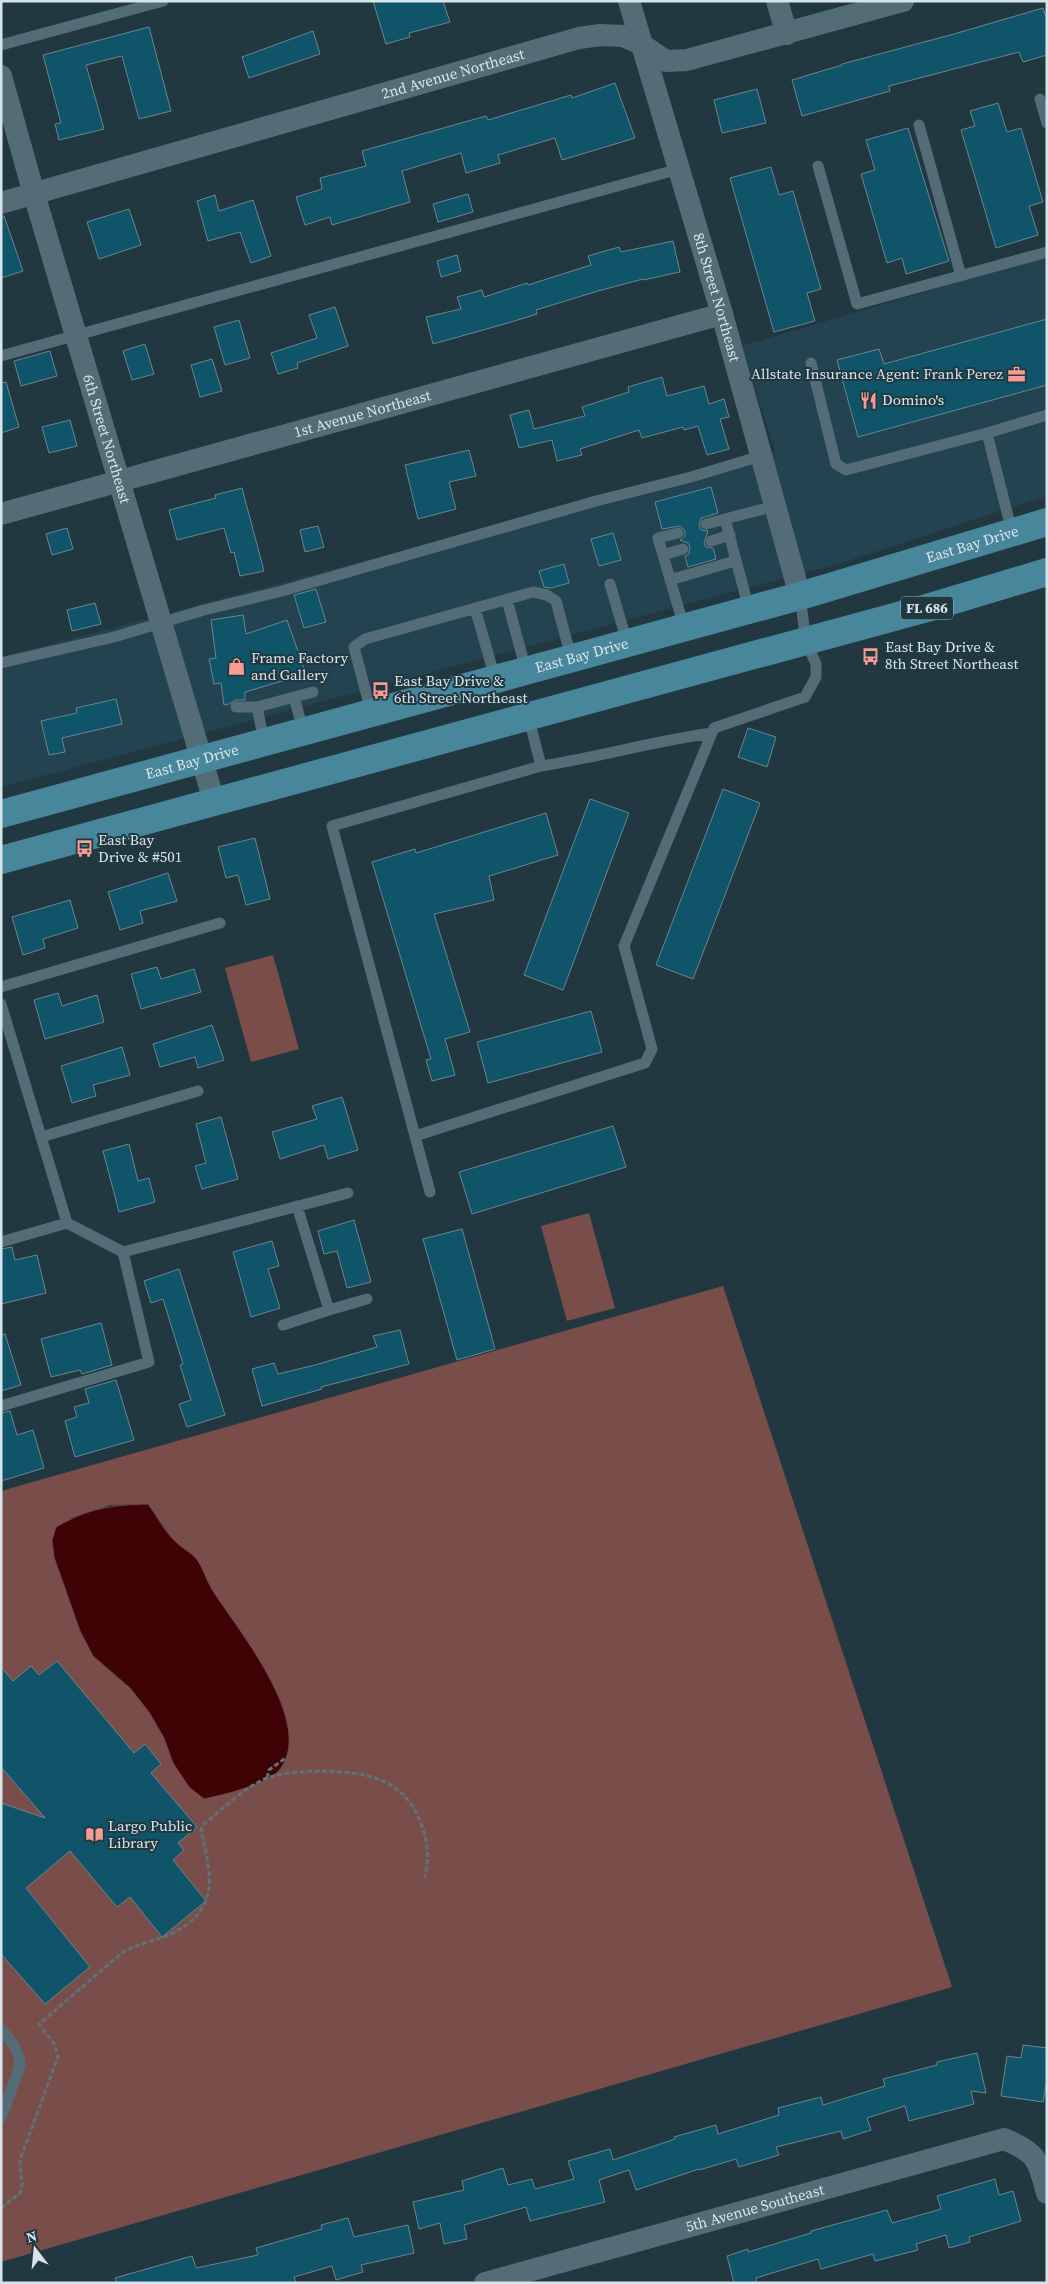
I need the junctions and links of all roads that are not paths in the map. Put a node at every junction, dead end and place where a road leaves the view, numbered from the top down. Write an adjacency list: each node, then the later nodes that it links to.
1 (163, 1): 7 (lane)
2 (628, 1): 6 (street, 8th Street Northeast)
3 (777, 1): 5 (street)
4 (903, 1): 5 (street, 2nd Avenue Northeast)
5 (787, 34): 6 (street, 2nd Avenue Northeast)
6 (641, 44): 13 (street, 8th Street Northeast); 14 (street, 2nd Avenue Northeast)
7 (1, 45)
8 (1, 76): 14 (street, 6th Street Northeast)
9 (1040, 99): 10 (lane)
10 (1047, 123)
11 (919, 125): 17 (lane)
12 (818, 166): 17 (lane)
13 (679, 169): 18 (street, 8th Street Northeast); 19 (lane)
14 (34, 194): 15 (street, 2nd Avenue Northeast); 19 (street, 6th Street Northeast)
15 (1, 203)
16 (1047, 252): 17 (lane)
17 (961, 276)
18 (722, 314): 24 (street, 8th Street Northeast); 25 (street, 1st Avenue Northeast)
19 (77, 335): 20 (lane); 25 (street, 6th Street Northeast)
20 (1, 356)
21 (811, 363): 23 (lane)
22 (1047, 415): 23 (lane)
23 (986, 433): 32 (lane)
24 (761, 456): 26 (street, 8th Street Northeast); 45 (lane)
25 (120, 481): 27 (street, 1st Avenue Northeast); 45 (street, 6th Street Northeast)
26 (775, 506): 28 (lane); 41 (street, 8th Street Northeast)
27 (1, 514)
28 (725, 519): 30 (lane); 33 (lane)
29 (1047, 522): 32 (main road, East Bay Drive)
30 (706, 524)
31 (678, 532): 36 (lane)
32 (1012, 534): 41 (main road, East Bay Drive)
33 (730, 536): 34 (lane); 37 (lane)
34 (711, 541)
35 (683, 549): 36 (lane)
36 (663, 555): 39 (lane)
37 (735, 561): 39 (lane); 44 (lane)
38 (1047, 572): 47 (main road, FL 686)
39 (670, 580): 46 (lane)
40 (610, 584): 48 (lane)
41 (800, 596): 44 (main road, East Bay Drive); 47 (lane)
42 (506, 600): 43 (lane); 49 (lane); 51 (lane)
43 (475, 608): 52 (lane); 57 (lane)
44 (749, 609): 46 (main road, East Bay Drive)
45 (162, 623): 50 (lane); 62 (street, 6th Street Northeast)
46 (684, 627): 48 (main road, East Bay Drive)
47 (806, 641): 58 (main road, FL 686); 60 (lane)
48 (626, 642): 49 (main road, East Bay Drive)
49 (571, 657): 51 (main road, East Bay Drive)
50 (1, 663)
51 (526, 670): 52 (main road, East Bay Drive)
52 (495, 678): 57 (main road, East Bay Drive)
53 (313, 692): 54 (lane)
54 (294, 697): 56 (lane); 59 (lane)
55 (236, 707): 56 (lane)
56 (257, 707): 61 (lane)
57 (371, 712): 59 (main road, East Bay Drive)
58 (528, 715): 63 (lane); 64 (main road, FL 686)
59 (303, 730): 61 (main road, East Bay Drive)
60 (712, 733): 63 (lane); 71 (lane)
61 (264, 741): 62 (main road, East Bay Drive)
62 (201, 758): 64 (street, 6th Street Northeast); 65 (main road, East Bay Drive)
63 (541, 766): 71 (lane)
64 (214, 801): 66 (main road, FL 686)
65 (1, 814)
66 (1, 860)
67 (220, 922): 68 (lane)
68 (1, 987)
69 (1, 1004): 72 (lane)
70 (198, 1092): 72 (lane)
71 (415, 1136): 73 (lane)
72 (41, 1137): 76 (lane)
73 (430, 1192)
74 (348, 1193): 75 (lane)
75 (297, 1206): 78 (lane); 80 (lane)
76 (68, 1224): 77 (lane); 78 (lane)
77 (1, 1242)
78 (123, 1252): 82 (lane)
79 (367, 1299): 80 (lane)
80 (329, 1310): 81 (lane)
81 (283, 1325)
82 (1, 1406)
83 (1, 2029): 84 (lane)
84 (1, 2118)
85 (1047, 2193): 86 (street, 5th Avenue Southeast)
86 (485, 2283)

